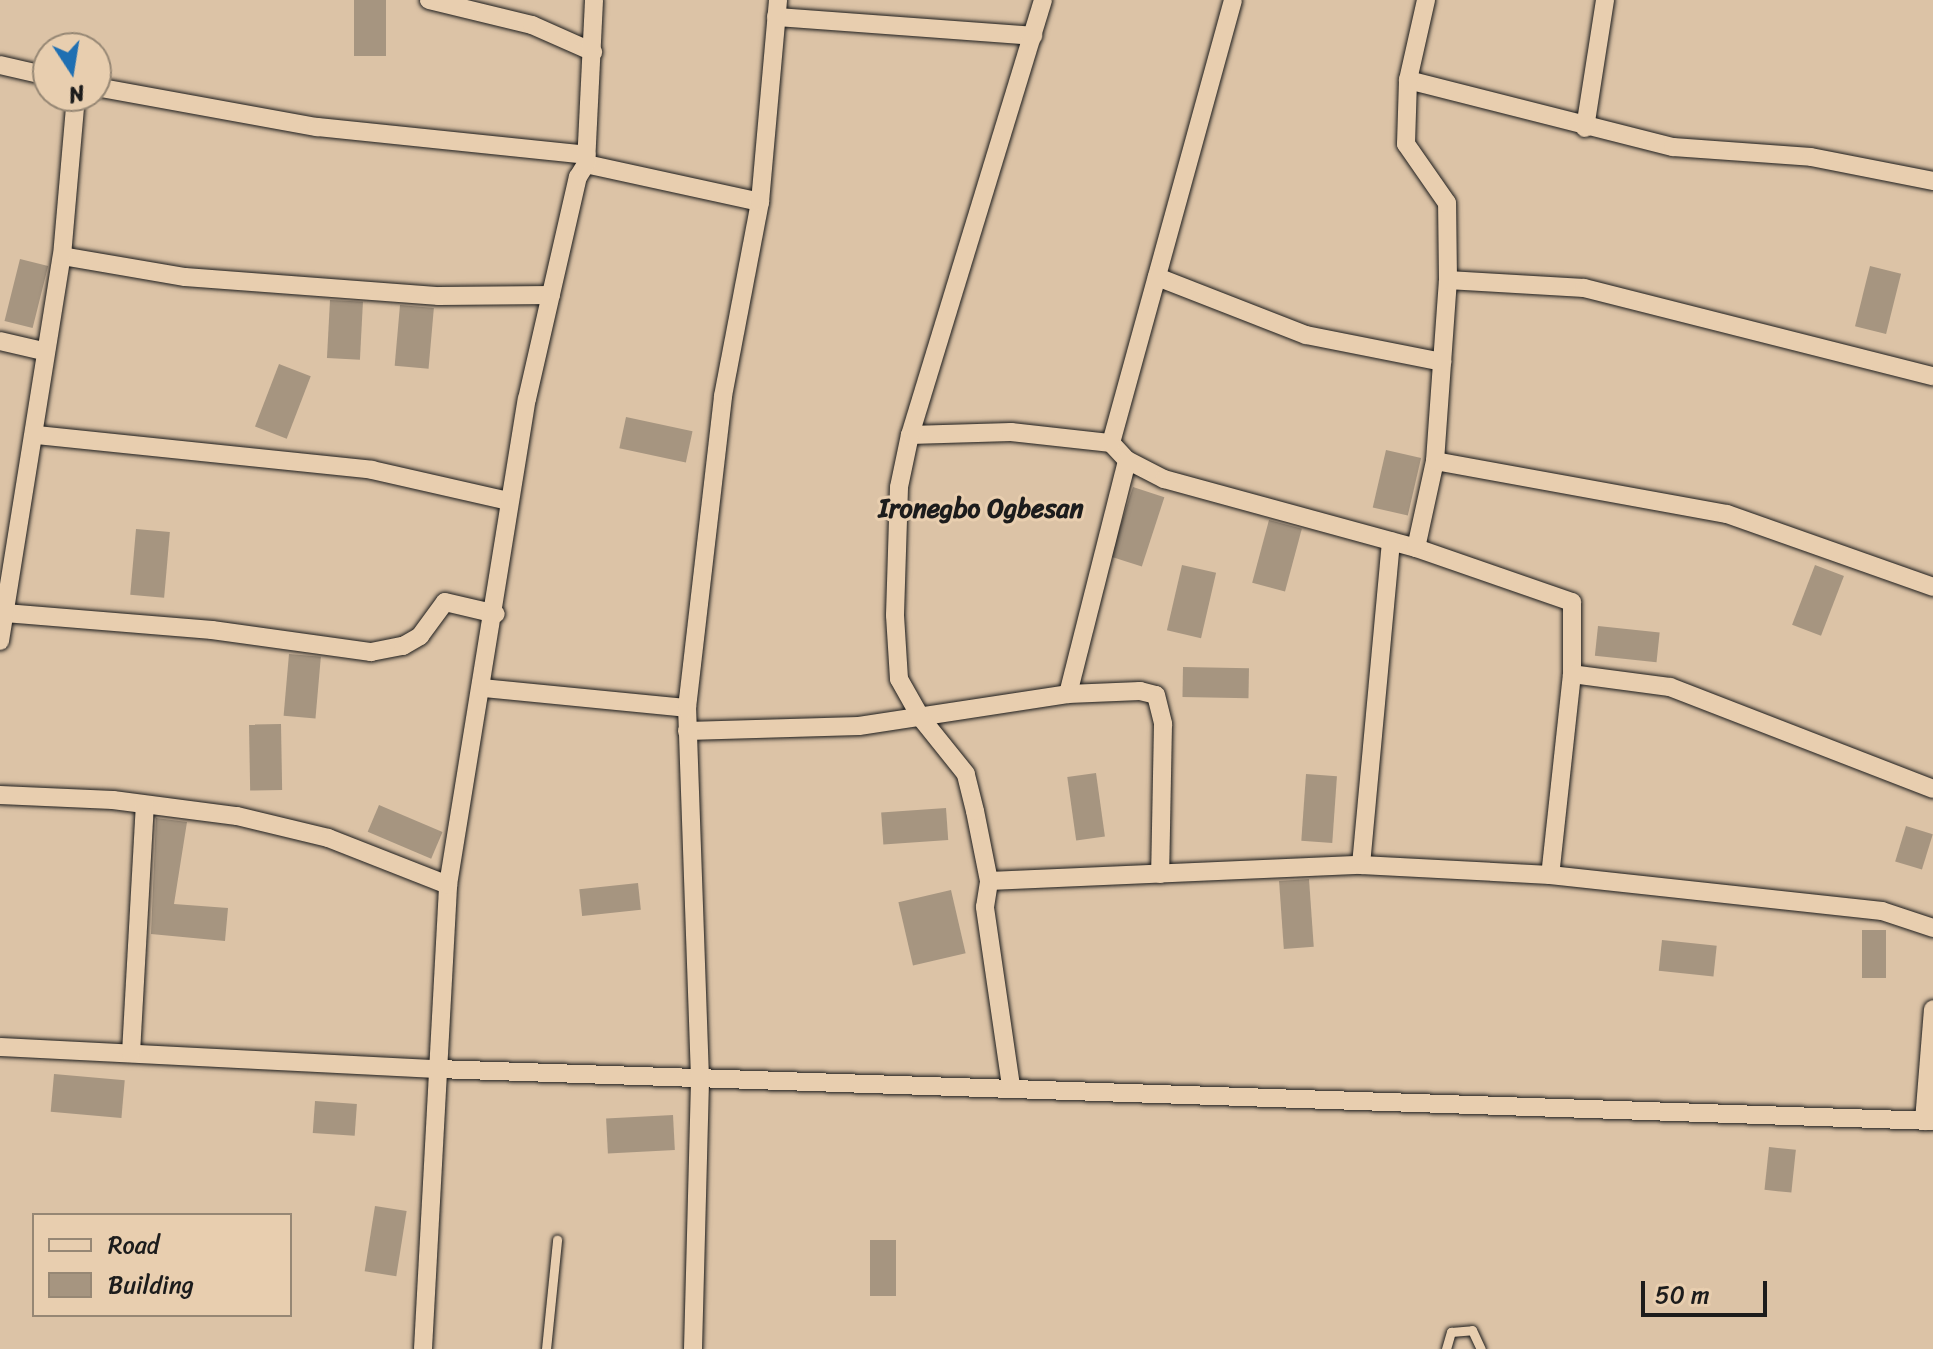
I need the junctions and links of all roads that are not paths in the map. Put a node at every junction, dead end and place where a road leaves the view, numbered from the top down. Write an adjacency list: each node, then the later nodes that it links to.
1 (429, 0): 9 (street)
2 (594, 0): 9 (street)
3 (1043, 0): 8 (street)
4 (1233, 0): 20 (street)
5 (1426, 0): 12 (street)
6 (1605, 0): 15 (street)
7 (777, 9): 8 (street); 18 (street)
8 (1033, 36): 28 (street)
9 (593, 52): 16 (street)
10 (0, 65): 11 (street)
11 (32, 72)
12 (1408, 80): 15 (street); 21 (street)
13 (112, 90): 16 (street)
14 (75, 112): 19 (street)
15 (1585, 128): 17 (street)
16 (586, 160): 18 (street); 22 (street)
17 (1933, 181)
18 (760, 202): 41 (street)
19 (62, 256): 22 (street); 24 (street)
20 (1157, 277): 25 (street); 29 (street)
21 (1448, 280): 25 (street); 26 (street)
22 (551, 295): 32 (street)
23 (0, 341): 24 (street)
24 (43, 351): 27 (street)
25 (1442, 362): 31 (street)
26 (1933, 376)
27 (36, 435): 32 (street); 37 (street)
28 (910, 435): 29 (street); 42 (street)
29 (1111, 443): 30 (street)
30 (1127, 460): 33 (street); 40 (street)
31 (1435, 461): 34 (street); 35 (street)
32 (509, 501): 36 (street)
33 (1391, 541): 34 (street); 47 (street)
34 (1416, 548): 38 (street)
35 (1933, 587)
36 (496, 614): 37 (street); 39 (street)
37 (2, 626)
38 (1572, 674): 44 (street); 49 (street)
39 (483, 688): 41 (street); 51 (street)
40 (1068, 694): 42 (street); 48 (street)
41 (687, 708): 43 (street)
42 (921, 718): 43 (street); 50 (street)
43 (687, 731): 57 (street)
44 (1933, 789)
45 (0, 795): 46 (street)
46 (145, 805): 51 (street); 55 (street)
47 (1361, 865): 48 (street); 49 (street)
48 (1160, 874): 50 (street)
49 (1550, 875): 52 (street)
50 (989, 881): 58 (street)
51 (448, 885): 56 (street)
52 (1933, 928)
53 (1933, 1009): 59 (street)
54 (0, 1047): 55 (street)
55 (131, 1053): 56 (street)
56 (437, 1069): 57 (street); 61 (street)
57 (700, 1078): 58 (street); 63 (street)
58 (1011, 1086): 59 (street)
59 (1928, 1121)
60 (557, 1240): 62 (lane)
61 (423, 1349)
62 (546, 1349)
63 (693, 1349)
64 (1446, 1349): 65 (lane)
65 (1481, 1349)

